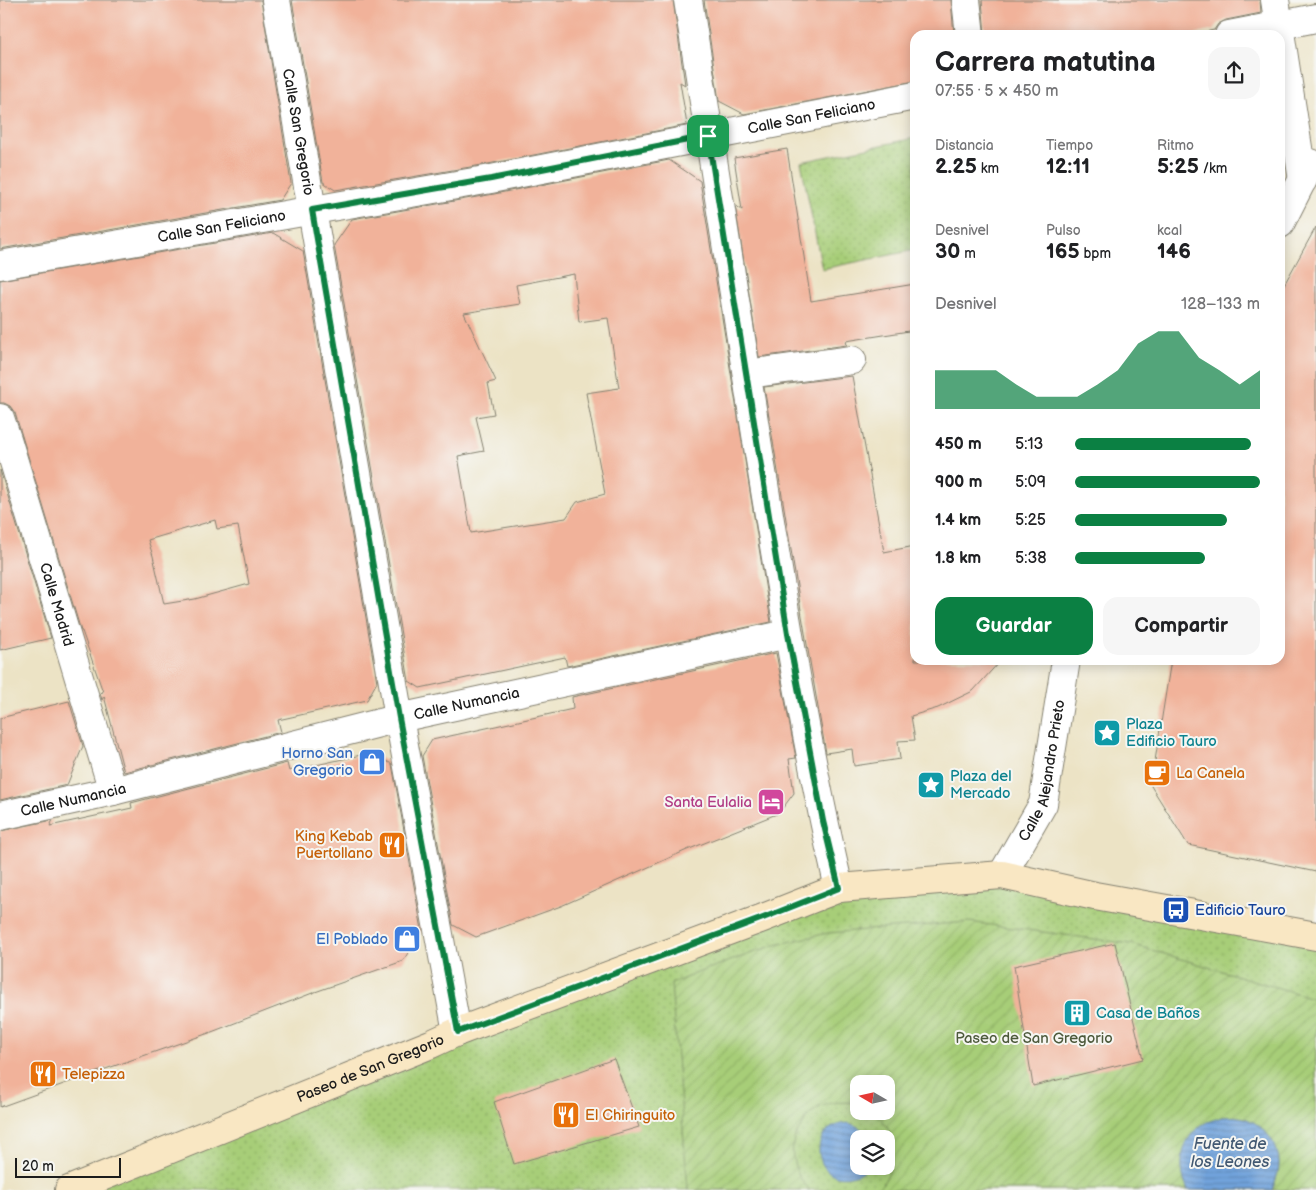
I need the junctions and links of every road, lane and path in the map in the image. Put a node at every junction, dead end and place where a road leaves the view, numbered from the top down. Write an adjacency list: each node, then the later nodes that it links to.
1 (276, 0): 14 (street, Calle San Gregorio)
2 (688, 0): 11 (street)
3 (966, 0): 6 (street)
4 (1277, 13): 5 (street); 7 (street); 8 (street)
5 (1316, 18)
6 (969, 30)
7 (1240, 30)
8 (1280, 30)
9 (1285, 64): 13 (street)
10 (910, 97): 11 (street, Calle San Feliciano)
11 (708, 136): 14 (street, Calle San Feliciano); 18 (street)
12 (1316, 154): 13 (street)
13 (1303, 180): 15 (street)
14 (312, 210): 16 (street, Calle San Feliciano); 22 (street, Calle San Gregorio)
15 (1285, 214)
16 (0, 265)
17 (852, 360): 18 (street)
18 (747, 374): 20 (street)
19 (3, 435): 23 (street, Calle Madrid)
20 (788, 634): 22 (street, Calle Numancia); 26 (street)
21 (1065, 665): 25 (street, Calle Alejandro Prieto)
22 (399, 718): 23 (street, Calle Numancia); 28 (street, Calle San Gregorio)
23 (113, 791): 24 (street, Calle Numancia)
24 (0, 816)
25 (1002, 875): 26 (main road, Paseo de San Gregorio); 27 (main road, Paseo de San Gregorio)
26 (839, 888): 28 (main road, Paseo de San Gregorio)
27 (1316, 936)
28 (458, 1032): 29 (main road, Paseo de San Gregorio)
29 (69, 1190)

